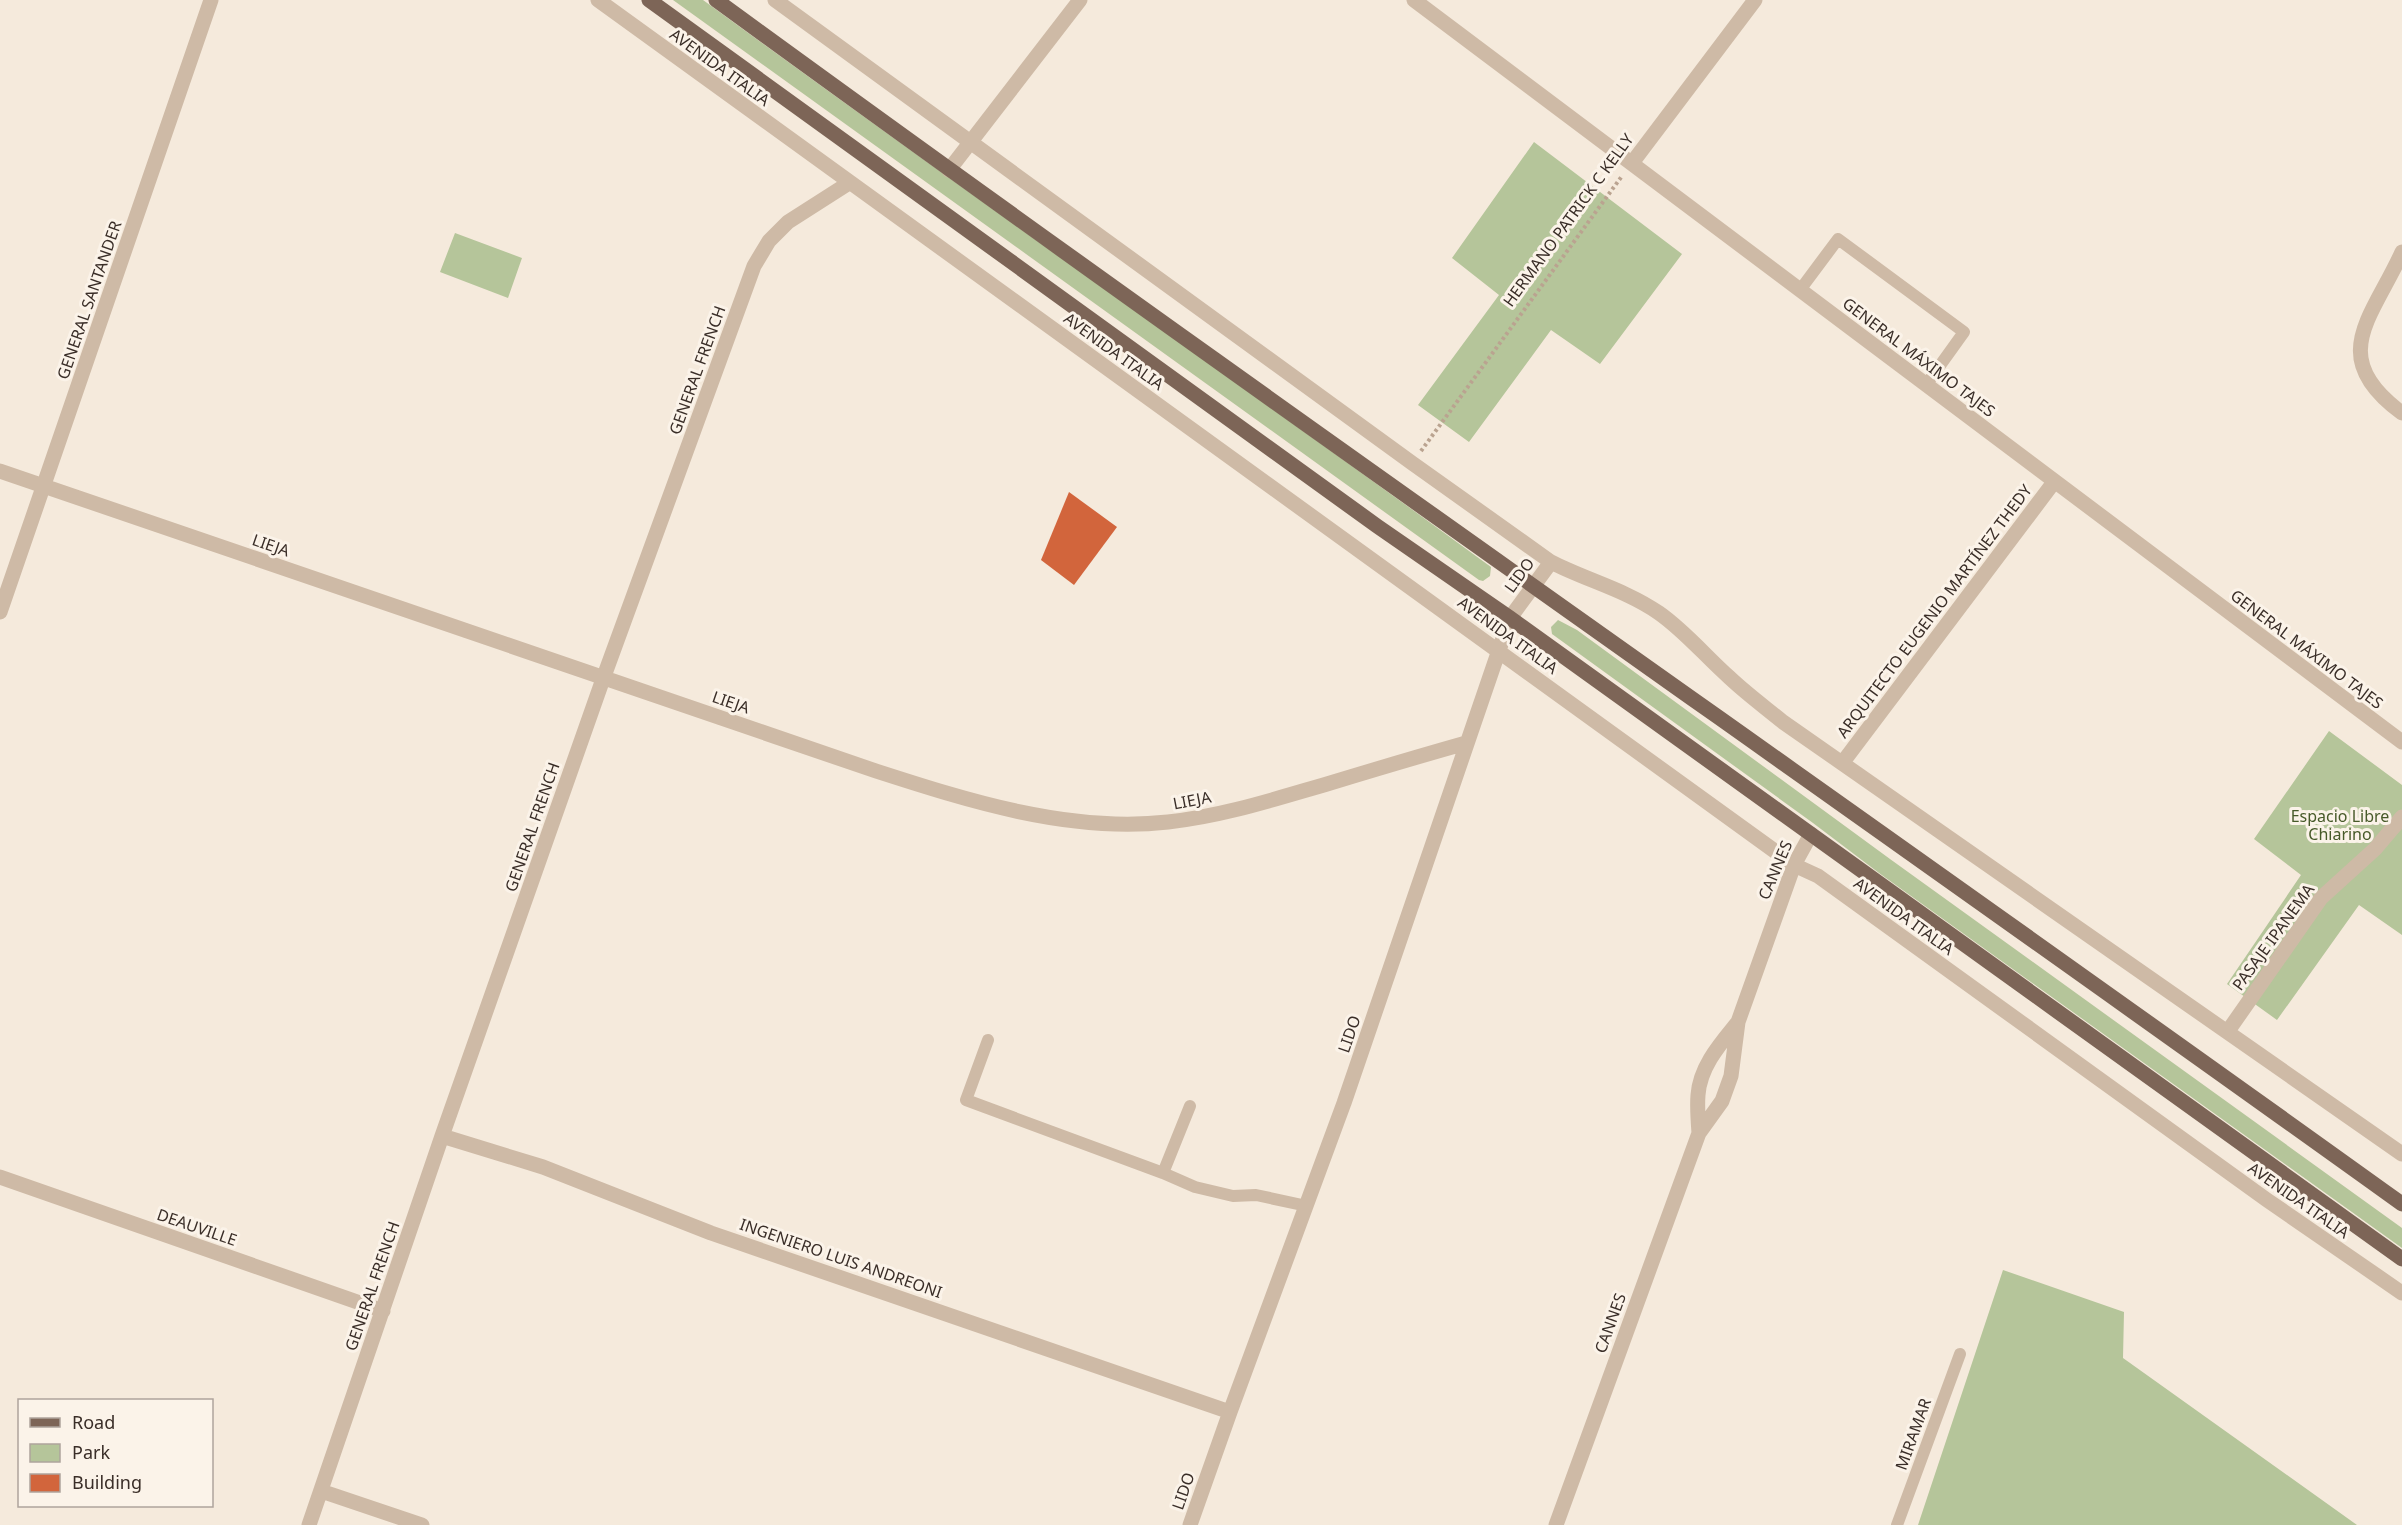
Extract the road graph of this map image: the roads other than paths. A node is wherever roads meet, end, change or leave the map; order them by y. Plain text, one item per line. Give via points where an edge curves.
1 (211, 0) edge
2 (598, 0) edge
3 (649, 0) edge
4 (716, 0) edge
5 (775, 0) edge
6 (1080, 0) edge
7 (1414, 0) edge
8 (1755, 0) edge
9 (968, 142) junction
10 (1632, 163) junction
11 (949, 170) junction
12 (849, 183) junction
13 (2402, 252) edge
14 (1800, 290) junction
15 (1926, 385) junction
16 (2402, 413) edge
17 (0, 471) edge
18 (2054, 482) junction
19 (44, 486) junction
20 (1551, 562) junction
21 (1533, 586) junction
22 (0, 612) edge
23 (1510, 618) junction
24 (1499, 650) junction
25 (603, 679) junction
26 (2402, 742) edge
27 (1466, 743) junction
28 (1843, 762) junction
29 (2402, 817) edge
30 (1811, 834) junction
31 (1794, 865) junction
32 (1738, 1022) junction
33 (2228, 1031) junction
34 (988, 1040) dead end
35 (1190, 1106) dead end
36 (1699, 1133) junction
37 (442, 1136) junction
38 (2402, 1154) edge
39 (1163, 1173) junction
40 (0, 1177) edge
41 (2402, 1204) edge
42 (1307, 1206) junction
43 (2402, 1259) edge
44 (2402, 1293) edge
45 (383, 1311) junction
46 (1960, 1354) dead end
47 (1230, 1412) junction
48 (321, 1491) junction
49 (309, 1525) edge
50 (422, 1525) edge
51 (1190, 1525) edge
52 (1558, 1525) edge
53 (1897, 1525) edge

1 - 19 street, GENERAL SANTANDER
2 - 12 street, AVENIDA ITALIA
3 - 23 main road, AVENIDA ITALIA
4 - 11 main road
5 - 9 street
6 - 9 street
7 - 10 street, GENERAL MÁXIMO TAJES
8 - 10 street, HERMANO PATRICK C KELLY
9 - 11 street
9 - 20 street
10 - 14 street, GENERAL MÁXIMO TAJES
11 - 21 main road
12 - 24 street, AVENIDA ITALIA
12 - 25 street, GENERAL FRENCH via 788,222 769,241 754,266
13 - 16 street via 2363,330 2360,350 2370,382 2380,396
14 - 15 street, GENERAL MÁXIMO TAJES
14 - 15 lane via 1838,238 1964,332
15 - 18 street, GENERAL MÁXIMO TAJES
17 - 19 street, LIEJA
18 - 26 street, GENERAL MÁXIMO TAJES
18 - 28 street, ARQUITECTO EUGENIO MARTÍNEZ THEDY
19 - 22 street, GENERAL SANTANDER
19 - 25 street, LIEJA
20 - 21 street, LIDO
20 - 28 street via 1658,612 1775,716
21 - 23 street, LIDO
21 - 41 main road
23 - 24 street, LIDO
23 - 30 main road, AVENIDA ITALIA
24 - 27 street, LIDO
24 - 31 street, AVENIDA ITALIA
25 - 27 street, LIEJA via 931,789 1007,809 1097,823 1168,822 1249,807
25 - 37 street, GENERAL FRENCH
27 - 42 street, LIDO
28 - 33 street
29 - 33 street, PASAJE IPANEMA via 2375,849 2321,898
30 - 31 street, CANNES
30 - 43 main road, AVENIDA ITALIA
31 - 32 street, CANNES
31 - 44 street, AVENIDA ITALIA via 1818,876
32 - 36 street, CANNES via 1735,1056 1725,1093
32 - 36 street, CANNES via 1703,1073 1698,1094
33 - 38 street
34 - 39 lane via 966,1100
35 - 39 lane
36 - 52 street, CANNES
37 - 45 street, GENERAL FRENCH
37 - 47 street, INGENIERO LUIS ANDREONI via 543,1167 711,1233
39 - 42 lane via 1195,1187 1233,1196 1256,1195
40 - 45 street, DEAUVILLE
42 - 47 street, LIDO
45 - 48 street, GENERAL FRENCH
46 - 53 lane, MIRAMAR
47 - 51 street, LIDO
48 - 49 street, GENERAL FRENCH
48 - 50 street

